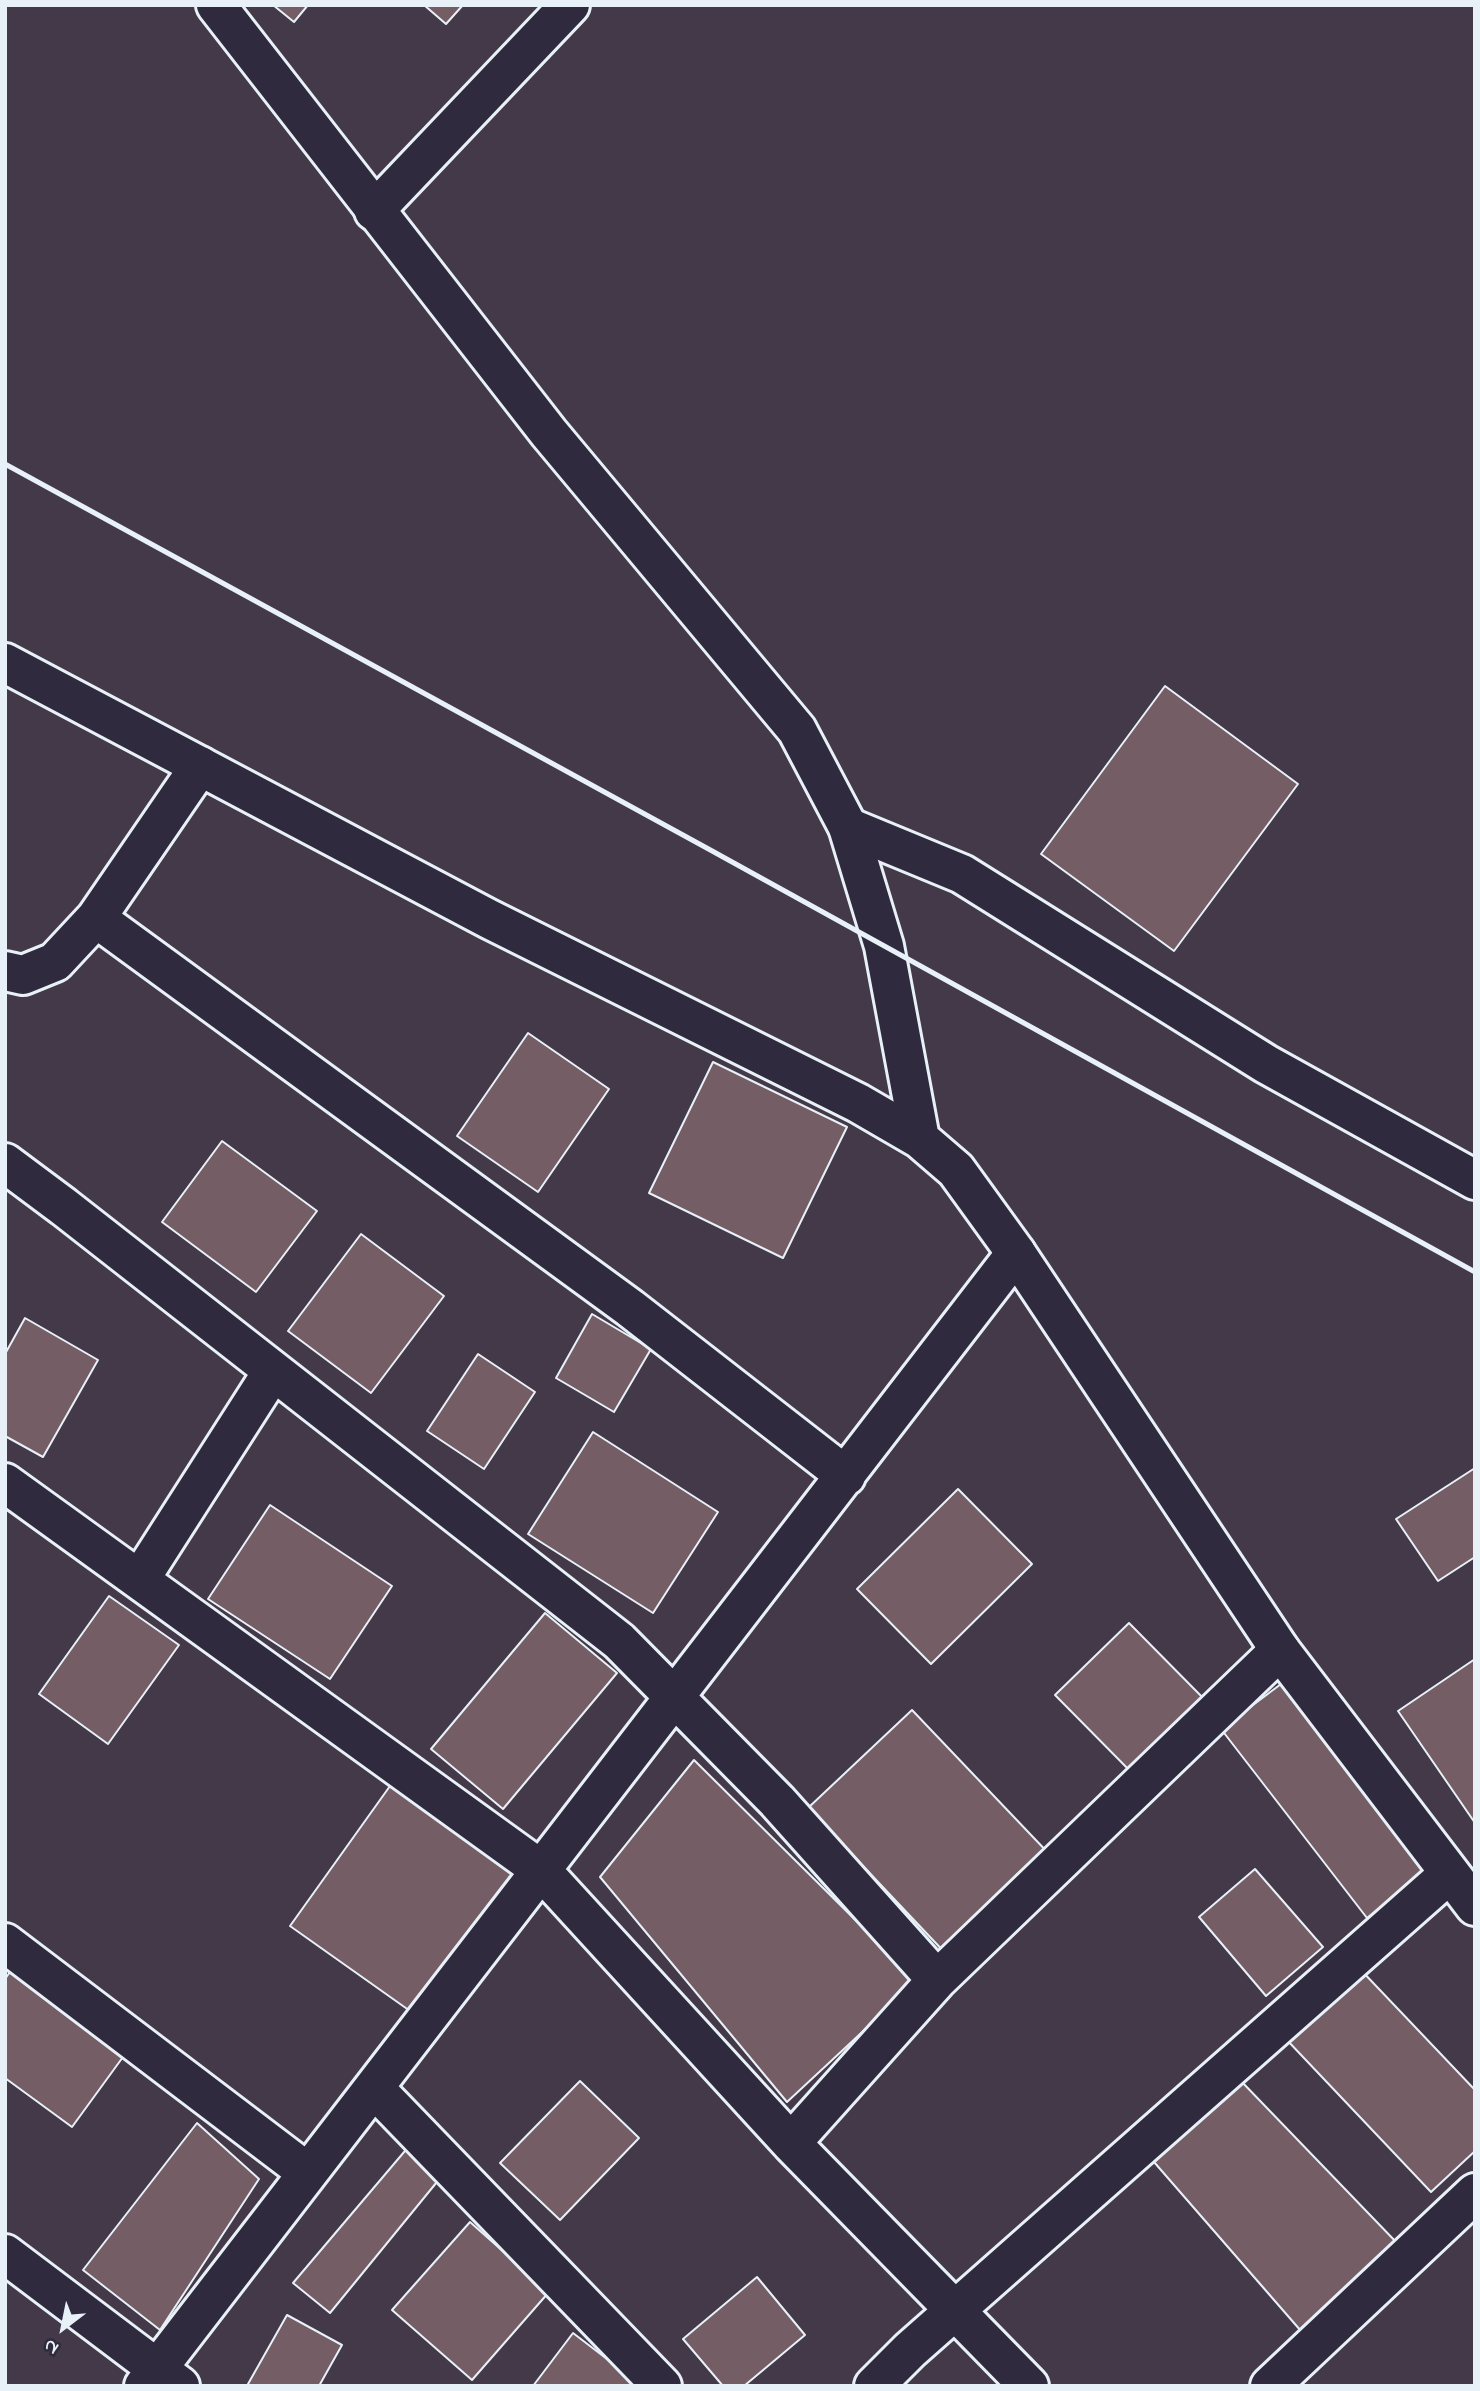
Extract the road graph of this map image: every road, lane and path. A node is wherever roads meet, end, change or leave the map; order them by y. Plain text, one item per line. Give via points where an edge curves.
1 (216, 5) edge
2 (570, 5) edge
3 (374, 211) junction
4 (5, 663) edge
5 (200, 766) junction
6 (848, 827) junction
7 (96, 918) junction
8 (5, 971) edge
9 (920, 1139) junction
10 (5, 1163) edge
11 (1475, 1180) edge
12 (1016, 1253) junction
13 (274, 1371) junction
14 (846, 1476) junction
15 (5, 1483) edge
16 (140, 1579) junction
17 (1280, 1650) junction
18 (675, 1697) junction
19 (541, 1870) junction
20 (1449, 1874) junction
21 (1475, 1906) edge
22 (5, 1943) edge
23 (937, 1980) junction
24 (374, 2088) junction
25 (791, 2143) junction
26 (308, 2173) junction
27 (1475, 2193) edge
28 (5, 2254) edge
29 (955, 2311) junction
30 (161, 2380) edge
31 (662, 2386) edge
32 (874, 2386) edge
33 (1029, 2386) edge
34 (1270, 2386) edge

1 - 3 street
2 - 3 street
3 - 6 street via 549,433 797,730
4 - 5 street
5 - 7 street
5 - 9 street
6 - 9 street via 884,946
6 - 11 street via 962,874 1266,1064
7 - 8 street via 55,962 23,975
7 - 14 street via 630,1308
9 - 12 street via 956,1170
10 - 13 street
12 - 14 street
12 - 17 street
13 - 16 street
13 - 18 street via 619,1641
14 - 18 street
15 - 16 street
16 - 19 street
17 - 20 street
17 - 23 street
18 - 19 street
18 - 23 street via 777,1801
19 - 24 street
19 - 25 street
20 - 21 street
20 - 29 street
22 - 26 street
23 - 25 street
24 - 26 street
24 - 31 street
25 - 29 street
26 - 30 street
27 - 34 street
28 - 30 street
29 - 32 street
29 - 33 street

